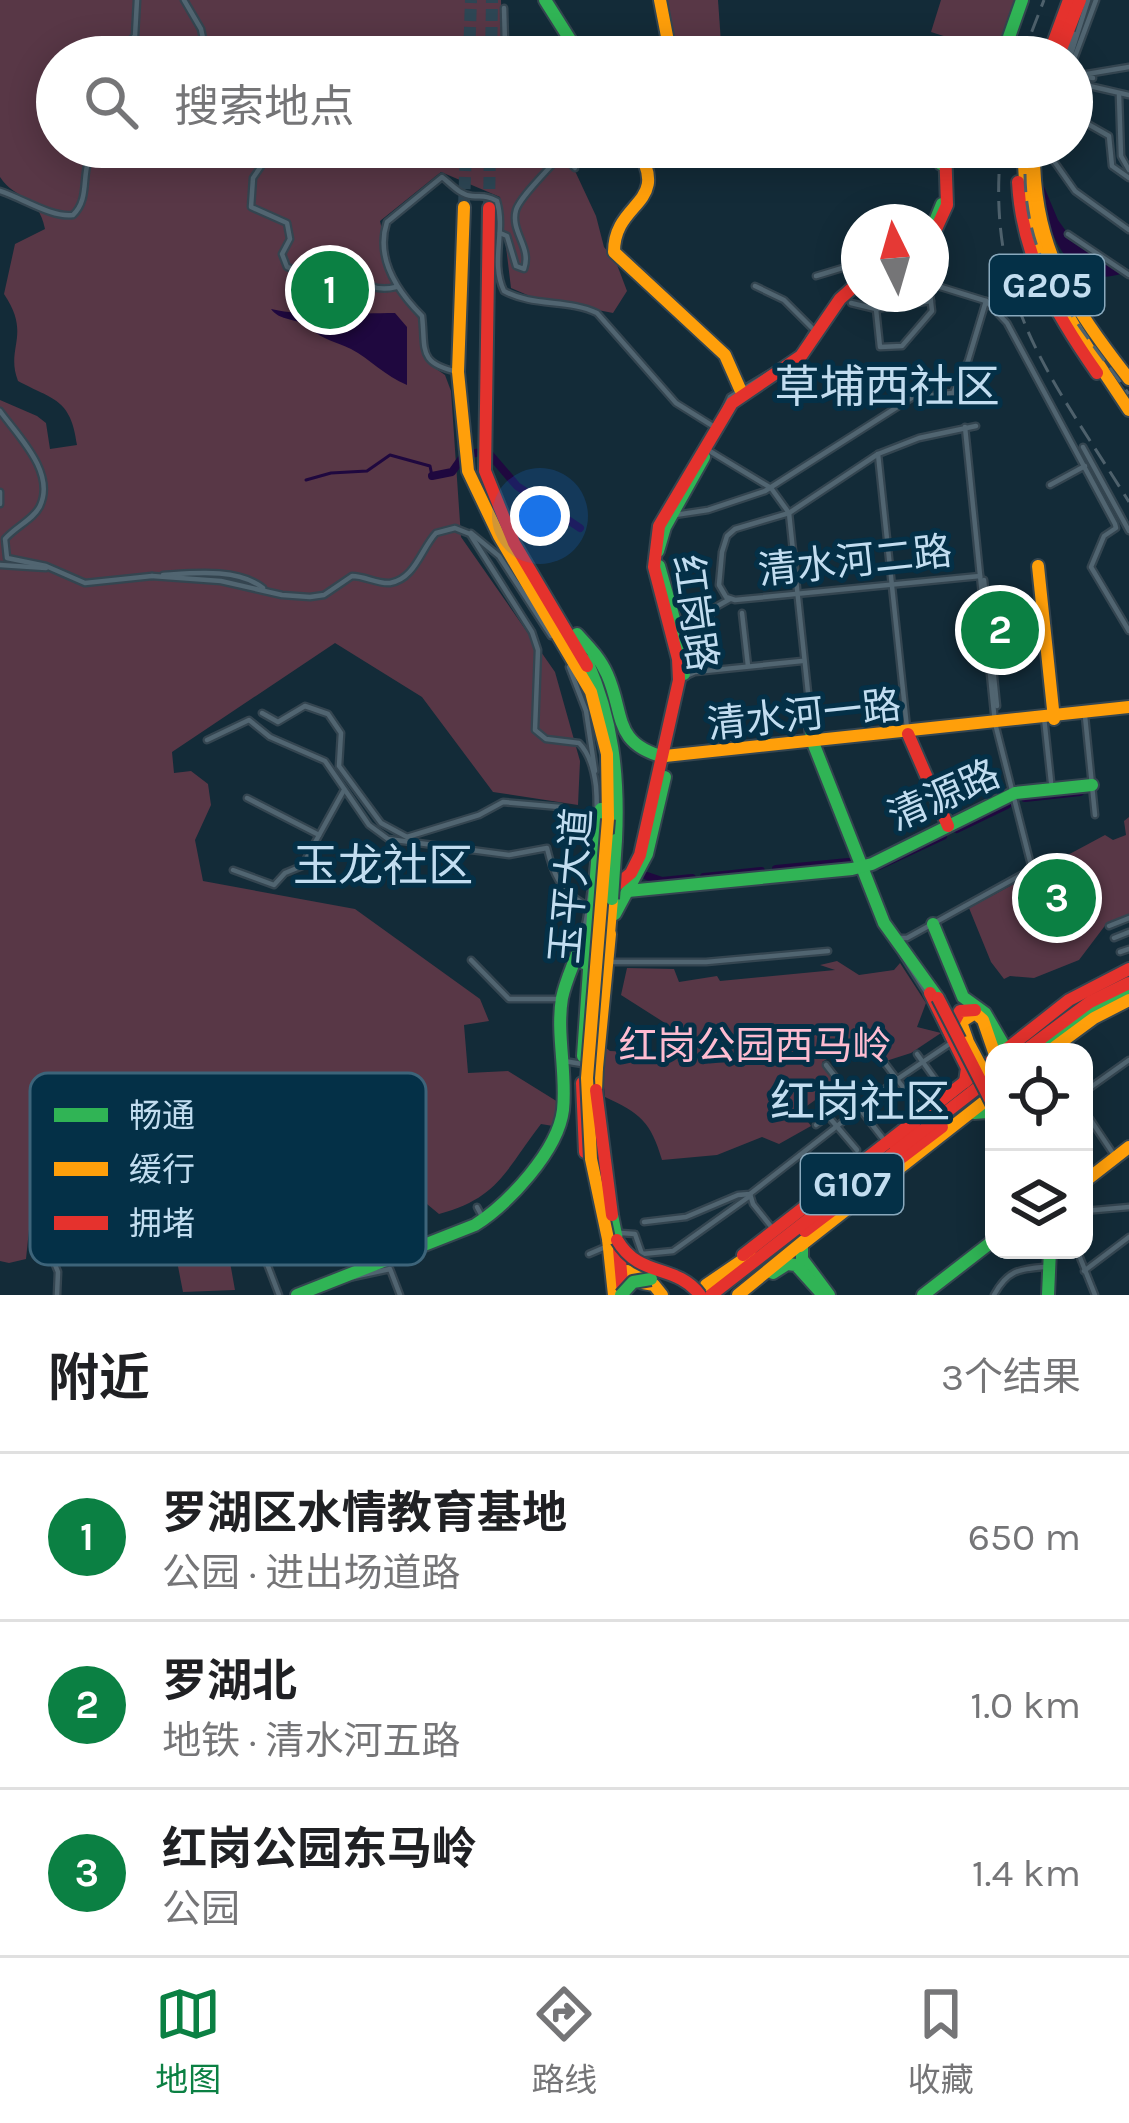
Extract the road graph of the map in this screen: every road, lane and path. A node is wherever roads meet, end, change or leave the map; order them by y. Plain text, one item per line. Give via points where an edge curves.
1 (137, 0) edge
2 (184, 0) edge
3 (545, 0) edge
4 (662, 0) edge
5 (1024, 0) edge
6 (1069, 0) edge
7 (1088, 0) edge
8 (504, 8) dead end
9 (135, 36) edge
10 (203, 36) edge
11 (505, 36) edge
12 (568, 36) edge
13 (669, 36) edge
14 (1012, 36) edge
15 (1056, 36) edge
16 (1075, 36) edge
17 (1075, 36) edge
18 (1129, 68) edge
19 (1093, 74) edge
20 (1093, 85) edge
21 (1119, 95) junction
22 (1129, 95) edge
23 (1093, 127) edge
24 (86, 168) edge
25 (260, 168) edge
26 (547, 168) edge
27 (650, 168) edge
28 (941, 168) edge
29 (941, 168) edge
30 (1026, 168) edge
31 (1026, 168) edge
32 (1059, 168) edge
33 (1129, 174) edge
34 (0, 191) edge
35 (1024, 195) junction
36 (941, 204) edge
37 (946, 204) edge
38 (464, 207) tunnel mouth
39 (489, 208) tunnel mouth
40 (1129, 230) edge
41 (500, 233) junction
42 (1068, 234) dead end
43 (841, 268) edge
44 (491, 274) junction
45 (816, 276) dead end
46 (1128, 276) edge
47 (755, 286) dead end
48 (396, 287) junction
49 (949, 290) edge
50 (841, 297) edge
51 (986, 302) junction
52 (841, 304) edge
53 (877, 312) edge
54 (931, 312) edge
55 (1095, 347) junction
56 (458, 372) junction
57 (1129, 379) edge
58 (1108, 382) junction
59 (740, 389) junction
60 (1129, 407) edge
61 (0, 411) edge
62 (976, 426) dead end
63 (965, 427) junction
64 (716, 428) junction
65 (1084, 447) dead end
66 (708, 450) junction
67 (878, 454) junction
68 (1085, 466) junction
69 (1050, 484) dead end
70 (771, 488) junction
71 (0, 492) edge
72 (0, 504) edge
73 (673, 509) junction
74 (789, 513) junction
75 (461, 529) junction
76 (1129, 531) edge
77 (0, 565) edge
78 (1038, 566) dead end
79 (52, 568) junction
80 (719, 576) junction
81 (982, 576) junction
82 (892, 584) junction
83 (545, 592) junction
84 (797, 594) junction
85 (733, 600) junction
86 (714, 608) junction
87 (742, 613) dead end
88 (563, 618) junction
89 (1129, 632) edge
90 (561, 641) junction
91 (805, 660) junction
92 (748, 666) junction
93 (688, 672) junction
94 (809, 702) joint
95 (997, 706) dead end
96 (1128, 709) edge
97 (262, 713) dead end
98 (1084, 716) junction
99 (1049, 718) junction
100 (996, 724) junction
101 (908, 732) junction
102 (927, 732) junction
103 (207, 740) dead end
104 (816, 742) junction
105 (915, 750) junction
106 (667, 756) junction
107 (1051, 782) dead end
108 (596, 783) junction
109 (1092, 785) junction
110 (344, 790) junction
111 (1015, 795) junction
112 (247, 798) dead end
113 (1095, 815) dead end
114 (610, 819) junction
115 (947, 825) junction
116 (593, 828) junction
117 (319, 835) junction
118 (863, 865) junction
119 (233, 870) dead end
120 (632, 885) junction
121 (586, 905) junction
122 (1129, 918) edge
123 (933, 924) junction
124 (1109, 926) dead end
125 (1129, 932) edge
126 (610, 934) junction
127 (1114, 938) dead end
128 (895, 940) junction
129 (1129, 949) edge
130 (828, 951) dead end
131 (1120, 952) dead end
132 (906, 956) junction
133 (471, 960) dead end
134 (607, 962) junction
135 (583, 963) junction
136 (1129, 969) edge
137 (1129, 982) edge
138 (1129, 996) edge
139 (940, 997) junction
140 (562, 998) junction
141 (1092, 1010) junction
142 (1070, 1035) junction
143 (865, 1037) dead end
144 (994, 1043) edge
145 (997, 1043) edge
146 (1016, 1043) edge
147 (1021, 1043) edge
148 (1048, 1043) edge
149 (1060, 1043) edge
150 (960, 1045) junction
151 (917, 1054) dead end
152 (1129, 1060) edge
153 (564, 1061) junction
154 (985, 1063) edge
155 (924, 1064) junction
156 (590, 1065) junction
157 (826, 1065) dead end
158 (985, 1069) edge
159 (963, 1075) junction
160 (896, 1080) junction
161 (985, 1084) edge
162 (985, 1086) edge
163 (1093, 1086) edge
164 (943, 1090) dead end
165 (918, 1106) dead end
166 (985, 1106) edge
167 (985, 1107) edge
168 (860, 1108) junction
169 (914, 1124) junction
170 (1093, 1124) edge
171 (816, 1125) dead end
172 (836, 1126) junction
173 (884, 1140) dead end
174 (1129, 1145) edge
175 (856, 1150) dead end
176 (909, 1153) junction
177 (1114, 1155) junction
178 (875, 1167) junction
179 (598, 1171) junction
180 (1093, 1172) edge
181 (1093, 1173) edge
182 (839, 1194) junction
183 (750, 1195) junction
184 (866, 1196) junction
185 (1129, 1207) edge
186 (1093, 1210) edge
187 (788, 1220) junction
188 (644, 1222) dead end
189 (774, 1230) junction
190 (614, 1233) junction
191 (1129, 1237) edge
192 (802, 1239) junction
193 (426, 1240) edge
194 (985, 1250) edge
195 (589, 1255) dead end
196 (744, 1259) junction
197 (1046, 1259) edge
198 (1048, 1259) edge
199 (1080, 1259) edge
200 (56, 1265) edge
201 (267, 1265) edge
202 (373, 1265) edge
203 (369, 1267) joint
204 (1044, 1267) junction
205 (1084, 1271) junction
206 (769, 1273) junction
207 (349, 1274) junction
208 (652, 1284) edge
209 (690, 1289) edge
210 (707, 1289) edge
211 (618, 1294) edge
212 (57, 1295) edge
213 (278, 1295) edge
214 (297, 1295) edge
215 (400, 1295) edge
216 (724, 1295) edge
217 (742, 1295) edge
218 (826, 1295) edge
219 (926, 1295) edge
220 (994, 1295) edge
221 (1046, 1295) edge
222 (1095, 1295) edge

1 - 9 street
2 - 10 street
3 - 12 main road
4 - 13 main road
5 - 14 main road
6 - 15 main road
7 - 16 street
7 - 17 main road
8 - 11 street
18 - 19 street
20 - 21 street
21 - 22 street
21 - 33 street
23 - 33 street via 1109,136 1112,166
24 - 34 street via 73,215
25 - 48 street via 251,207 287,223 287,267 332,258 364,285
26 - 41 street via 518,206 524,269
27 - 59 main road via 652,185 611,244 725,355
28 - 37 main road
29 - 36 main road
30 - 35 main road, G205
31 - 35 main road, G205
32 - 40 street via 1075,191
35 - 55 main road, G205
35 - 58 main road via 1021,232 1040,286
38 - 56 main road
39 - 44 main road
41 - 44 street
41 - 48 street via 496,201 435,180 387,222 384,246
42 - 46 street
43 - 45 street
44 - 64 street via 514,296 597,314 676,403
44 - 83 main road, 玉平大道 via 485,471 504,523
47 - 59 street via 784,300 814,331 790,361
48 - 56 street via 422,316 424,353
49 - 51 street
50 - 64 main road, 红岗路 via 801,356 740,394
51 - 68 street via 1004,317
51 - 70 street via 953,393 913,397
52 - 66 main road, 红岗路 via 800,362 739,401
53 - 54 street via 883,350 902,346
55 - 57 main road, G205
55 - 58 main road, G205
56 - 90 main road, 玉平大道 via 468,471
57 - 60 main road via 1111,367
58 - 60 main road, G205
59 - 64 street
61 - 79 street via 33,454 42,495 6,538 4,554
62 - 63 street
63 - 67 street
63 - 81 street
64 - 73 main road, 红岗路
65 - 76 street
66 - 70 street
66 - 73 main road, 红岗路
67 - 74 street
67 - 82 street
68 - 69 street
68 - 89 street via 1116,528 1091,562
70 - 73 street via 708,510
70 - 74 street
71 - 72 street
73 - 93 main road, 红岗路 via 658,561
73 - 106 main road, 红岗路 via 658,526 653,554 679,669
74 - 80 street via 727,536
74 - 84 street
75 - 79 street via 433,536 411,571 393,582 354,576 316,597 221,575 85,583
75 - 108 street via 499,556 564,657 586,711
75 - 108 street via 532,632 536,731 581,744
77 - 79 street
78 - 99 main road
80 - 85 street
80 - 86 street
81 - 82 street, 清水河二路
81 - 95 street
81 - 100 street
82 - 84 street, 清水河二路
82 - 101 street
83 - 88 main road
83 - 114 main road, 玉平大道 via 600,699 612,759
84 - 85 street, 清水河二路
84 - 91 street
85 - 86 street
86 - 93 street
87 - 92 street
88 - 106 main road via 605,670 629,741
88 - 126 main road, bridge via 610,715 618,768
90 - 114 main road, 玉平大道 via 602,727
90 - 135 main road via 587,698 601,761
91 - 92 street
91 - 94 street
92 - 93 street
93 - 106 main road, 红岗路
94 - 104 main road
96 - 98 main road, 清水河一路
96 - 99 main road, 清水河一路
97 - 116 street via 278,722 305,706 328,713 340,733 339,766 381,823 406,837 503,802 560,807
98 - 99 main road, 清水河一路
98 - 109 street
99 - 100 main road, 清水河一路
99 - 107 street
100 - 101 main road, 清水河一路
100 - 102 main road, 清水河一路
100 - 111 street
101 - 102 main road, 清水河一路
101 - 104 main road, 清水河一路
101 - 105 main road
102 - 105 main road
103 - 110 street via 249,720 321,758
104 - 106 main road, 清水河一路
104 - 118 main road
105 - 115 main road
106 - 120 main road, 红岗路 via 649,848
106 - 135 main road, 红岗路 via 638,861 596,910
108 - 116 street
109 - 111 main road, 清源路
109 - 113 street
110 - 117 street
110 - 121 street via 388,839 509,855 547,848 564,891
111 - 115 main road, 清源路
111 - 123 street via 1030,871
112 - 117 street
114 - 190 main road, 玉平大道, bridge via 592,1080
114 - 211 main road, 玉平大道, bridge via 587,1102
115 - 118 main road, 清源路
116 - 121 street
117 - 119 street via 302,866 274,885
118 - 120 main road, 清源路
118 - 128 main road
120 - 126 main road, 红岗路
121 - 135 street
122 - 124 street
123 - 128 street
123 - 145 main road via 963,997 985,1012
125 - 127 street
126 - 134 main road, 红岗路
128 - 132 main road
128 - 139 main road
128 - 150 street
129 - 131 street
130 - 134 street
132 - 139 main road
132 - 159 main road via 967,1068
133 - 140 street via 509,999
134 - 135 street
134 - 156 main road, 红岗路
135 - 140 main road
135 - 156 main road, 红岗路
136 - 146 main road via 1069,1000
137 - 147 main road, G107
138 - 141 main road
138 - 142 main road
139 - 161 main road, bridge
140 - 153 main road
141 - 142 main road
141 - 148 main road
142 - 149 main road
143 - 160 street
144 - 150 main road via 978,1014 968,1014
150 - 155 street
150 - 159 street
150 - 162 main road, bridge
151 - 155 street
152 - 163 street
153 - 156 street
153 - 193 main road via 565,1104 554,1138 518,1190
154 - 159 main road
155 - 160 street
155 - 164 street
156 - 179 main road, 红岗路
156 - 179 main road, 红岗路
156 - 190 main road, bridge
157 - 168 street
158 - 178 main road, G107
159 - 169 main road
160 - 165 street
160 - 168 street
166 - 184 main road
167 - 176 main road, G107
168 - 172 street
168 - 173 street
169 - 178 main road
169 - 187 main road
170 - 177 street
171 - 172 street via 828,1116
172 - 175 street
172 - 183 street
174 - 177 main road
174 - 181 main road
176 - 184 main road
176 - 192 main road, G107
177 - 180 main road
178 - 182 main road, G107
179 - 190 main road, 红岗路
179 - 211 main road, 红岗路
182 - 196 main road
182 - 210 main road, G107
183 - 188 street
183 - 189 street
183 - 190 street via 670,1252 641,1253 637,1235
184 - 192 main road
185 - 186 street
187 - 189 main road
187 - 196 main road
189 - 210 main road
190 - 195 street
190 - 208 main road, bridge via 624,1268
190 - 210 main road, bridge via 632,1263
190 - 211 main road, 红岗路
191 - 205 street
192 - 206 main road
192 - 216 main road, G107
192 - 218 main road via 800,1256
194 - 219 main road
196 - 210 main road
197 - 204 main road
198 - 221 main road
199 - 205 street
200 - 212 street
201 - 213 street
202 - 203 main road
203 - 207 main road
204 - 220 street via 1015,1269
204 - 221 main road
205 - 222 street
206 - 217 main road
206 - 218 main road via 796,1264
207 - 214 main road
207 - 215 street via 390,1269
208 - 209 main road, bridge
208 - 210 main road, bridge
208 - 211 main road, bridge via 632,1282
209 - 210 main road

